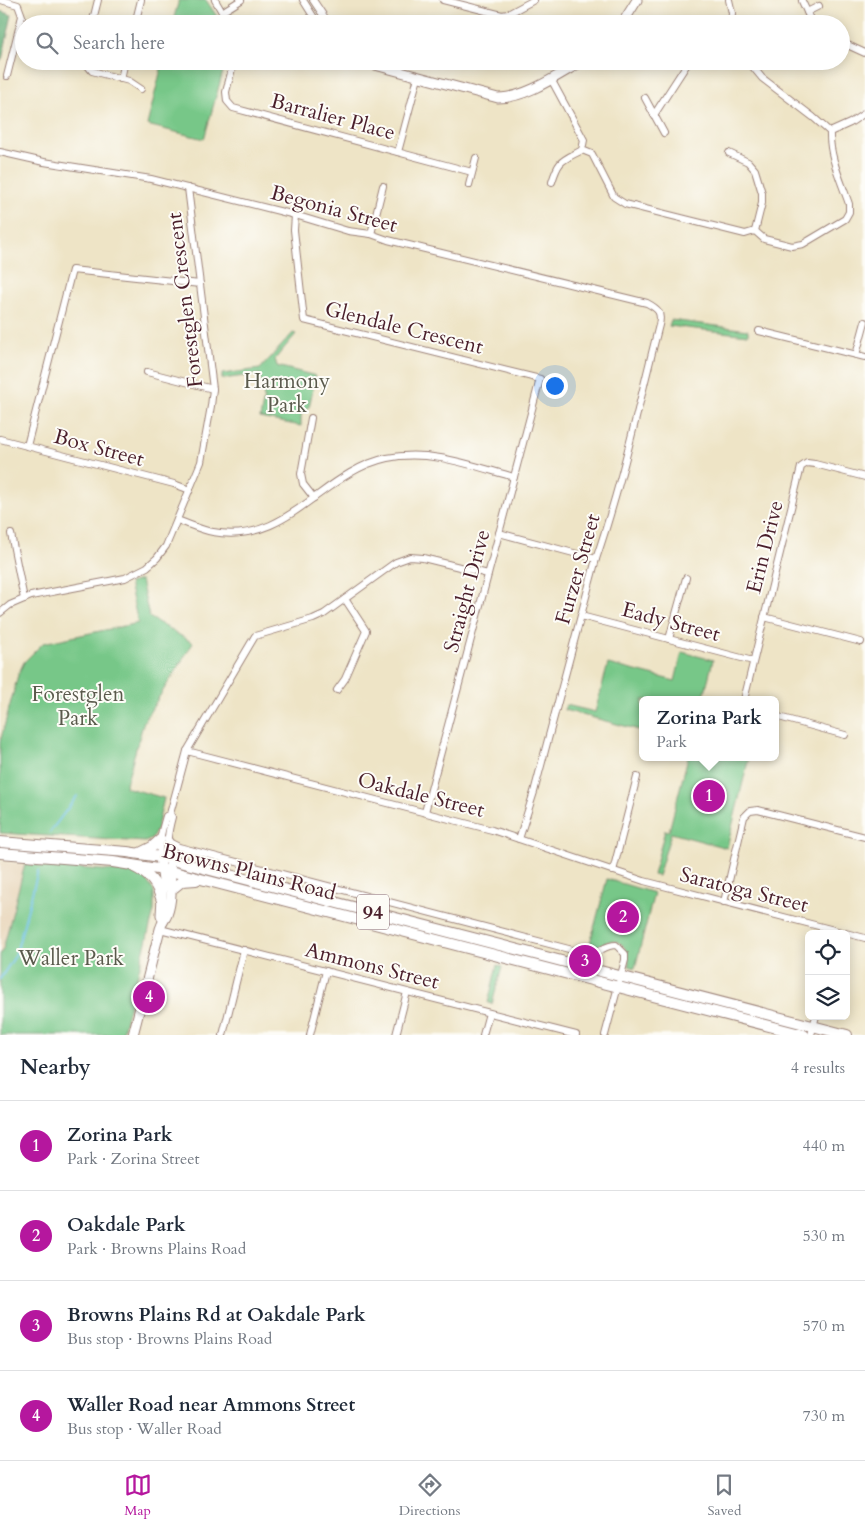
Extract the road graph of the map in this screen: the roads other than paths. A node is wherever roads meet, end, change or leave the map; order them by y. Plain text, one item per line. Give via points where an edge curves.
1 (1, 0) edge
2 (98, 0) edge
3 (141, 0) edge
4 (215, 0) edge
5 (241, 0) edge
6 (303, 0) edge
7 (313, 0) edge
8 (443, 0) edge
9 (534, 0) edge
10 (637, 0) edge
11 (729, 0) edge
12 (802, 1) edge
13 (21, 3) edge
14 (819, 6) dead end
15 (222, 12) junction
16 (807, 12) junction
17 (94, 15) edge
18 (137, 15) edge
19 (224, 15) edge
20 (312, 15) edge
21 (323, 15) edge
22 (628, 15) edge
23 (732, 15) edge
24 (808, 15) edge
25 (15, 44) edge
26 (850, 46) edge
27 (865, 52) edge
28 (91, 70) edge
29 (123, 70) edge
30 (232, 70) edge
31 (393, 70) edge
32 (567, 70) edge
33 (683, 70) edge
34 (755, 70) edge
35 (7, 76) dead end
36 (418, 77) junction
37 (121, 79) junction
38 (551, 79) junction
39 (141, 89) dead end
40 (645, 98) dead end
41 (865, 113) edge
42 (654, 115) junction
43 (830, 132) junction
44 (664, 133) dead end
45 (582, 150) junction
46 (0, 152) edge
47 (398, 152) junction
48 (729, 153) dead end
49 (476, 158) dead end
50 (472, 172) junction
51 (552, 182) dead end
52 (468, 185) dead end
53 (383, 186) dead end
54 (188, 188) junction
55 (295, 215) junction
56 (755, 231) junction
57 (371, 234) junction
58 (200, 284) junction
59 (657, 308) joint
60 (865, 322) edge
61 (759, 331) dead end
62 (856, 355) junction
63 (865, 357) edge
64 (148, 372) dead end
65 (540, 379) joint
66 (213, 389) junction
67 (311, 418) dead end
68 (0, 439) edge
69 (27, 446) junction
70 (514, 477) junction
71 (865, 477) edge
72 (190, 490) junction
73 (314, 498) junction
74 (177, 520) junction
75 (499, 533) junction
76 (11, 534) dead end
77 (596, 559) junction
78 (488, 574) junction
79 (686, 578) dead end
80 (24, 599) junction
81 (345, 599) junction
82 (0, 613) edge
83 (581, 616) junction
84 (764, 617) junction
85 (669, 639) junction
86 (862, 642) dead end
87 (753, 661) junction
88 (337, 690) dead end
89 (745, 696) edge
90 (779, 717) edge
91 (845, 735) dead end
92 (187, 751) junction
93 (637, 777) dead end
94 (425, 812) junction
95 (865, 837) edge
96 (163, 839) junction
97 (519, 839) junction
98 (0, 842) edge
99 (0, 853) edge
100 (140, 853) junction
101 (165, 858) junction
102 (128, 863) junction
103 (166, 870) junction
104 (613, 871) junction
105 (207, 880) junction
106 (644, 881) joint
107 (172, 889) junction
108 (162, 901) junction
109 (724, 902) junction
110 (161, 925) junction
111 (830, 930) edge
112 (850, 935) edge
113 (865, 938) edge
114 (244, 950) junction
115 (326, 971) junction
116 (619, 981) junction
117 (406, 992) junction
118 (488, 1013) junction
119 (814, 1026) edge
120 (133, 1035) edge
121 (223, 1035) edge
122 (310, 1035) edge
123 (396, 1035) edge
124 (483, 1035) edge
125 (576, 1035) edge
126 (605, 1035) edge
127 (804, 1035) edge
128 (847, 1035) edge

1 - 13 street
2 - 17 street
3 - 18 street
4 - 15 street
5 - 15 street
6 - 20 street
7 - 21 street
8 - 9 street via 502,15
10 - 22 street
11 - 23 street
12 - 16 street
14 - 16 street
15 - 19 street
16 - 24 street
25 - 35 street
26 - 27 street
28 - 37 street
29 - 37 street
30 - 47 street, Barralier Place via 226,92 227,101 233,108
31 - 36 street
32 - 38 street
33 - 42 street
34 - 43 street
36 - 38 street via 498,98 522,94
36 - 47 street
37 - 39 street
38 - 45 street via 584,140
40 - 42 street
41 - 43 street
42 - 44 street
43 - 56 street via 832,152 849,204 849,212 844,219 797,246 764,239
45 - 51 street via 556,167
45 - 56 street via 592,154 614,197 625,204 745,234
46 - 54 street, Begonia Street
47 - 50 street, Barralier Place
48 - 56 street via 748,162 755,170 762,193
49 - 50 street
50 - 52 street
53 - 57 street
54 - 55 street, Begonia Street
54 - 58 street, Forestglen Crescent
55 - 57 street, Begonia Street via 348,231
55 - 65 street, Glendale Crescent via 304,320
57 - 59 street, Begonia Street
58 - 66 street, Forestglen Crescent
58 - 69 street via 72,270
59 - 77 street, Furzer Street via 661,316 659,325 609,522
60 - 62 street
61 - 62 street
62 - 63 street
64 - 66 street
65 - 70 street, Straight Drive
66 - 72 street, Forestglen Crescent via 201,462
67 - 73 street via 301,474 303,484
68 - 69 street, Box Street
69 - 72 street, Box Street
70 - 73 street via 446,459 424,456 387,458 346,474
70 - 75 street, Straight Drive
71 - 84 street, Erin Drive via 815,464 807,463 801,467
72 - 74 street, Forestglen Crescent
73 - 74 street via 285,518 253,532 213,532
74 - 80 street, Forestglen Crescent via 157,558 137,573
75 - 77 street
75 - 78 street, Straight Drive
76 - 80 street
77 - 83 street, Furzer Street
78 - 81 street via 410,557 396,562
78 - 94 street, Straight Drive
79 - 85 street
80 - 82 street, Forestglen Crescent
81 - 88 street via 366,631
81 - 92 street via 313,620 255,636
83 - 85 street, Eady Street
83 - 97 street, Furzer Street
84 - 86 street
84 - 87 street, Erin Drive
85 - 87 street, Eady Street
87 - 89 street, Erin Drive
90 - 91 street
92 - 94 street, Oakdale Street
92 - 96 street via 170,814 166,816
93 - 104 street
94 - 97 street, Oakdale Street
95 - 109 street via 758,810 750,811 744,817
96 - 100 main road
96 - 101 street
96 - 116 street, Browns Plains Road via 185,849 584,953 593,954 608,945 616,945 625,957
97 - 104 street, Oakdale Street
98 - 100 main road, Browns Plains Road / 94
99 - 102 main road, Browns Plains Road / 94
100 - 101 main road, Browns Plains Road / 94
101 - 103 street
101 - 116 main road, Browns Plains Road / 94
102 - 103 main road, Browns Plains Road / 94
102 - 108 main road via 153,881
103 - 105 main road, Browns Plains Road / 94
103 - 107 street
103 - 108 street
104 - 106 street, Oakdale Street
105 - 107 main road via 182,881
105 - 116 main road, Browns Plains Road / 94
106 - 109 street, Saratoga Street
107 - 110 street via 167,917
108 - 110 street
109 - 111 street, Saratoga Street
110 - 114 street, Ammons Street
110 - 120 street
112 - 113 street, Saratoga Street
114 - 115 street, Ammons Street
114 - 121 street
115 - 117 street, Ammons Street
115 - 122 street
116 - 119 main road, Browns Plains Road / 94
116 - 126 street
116 - 127 main road, Browns Plains Road / 94
117 - 118 street, Ammons Street
117 - 123 street
118 - 124 street
118 - 125 street, Ammons Street
119 - 128 main road, Browns Plains Road / 94

